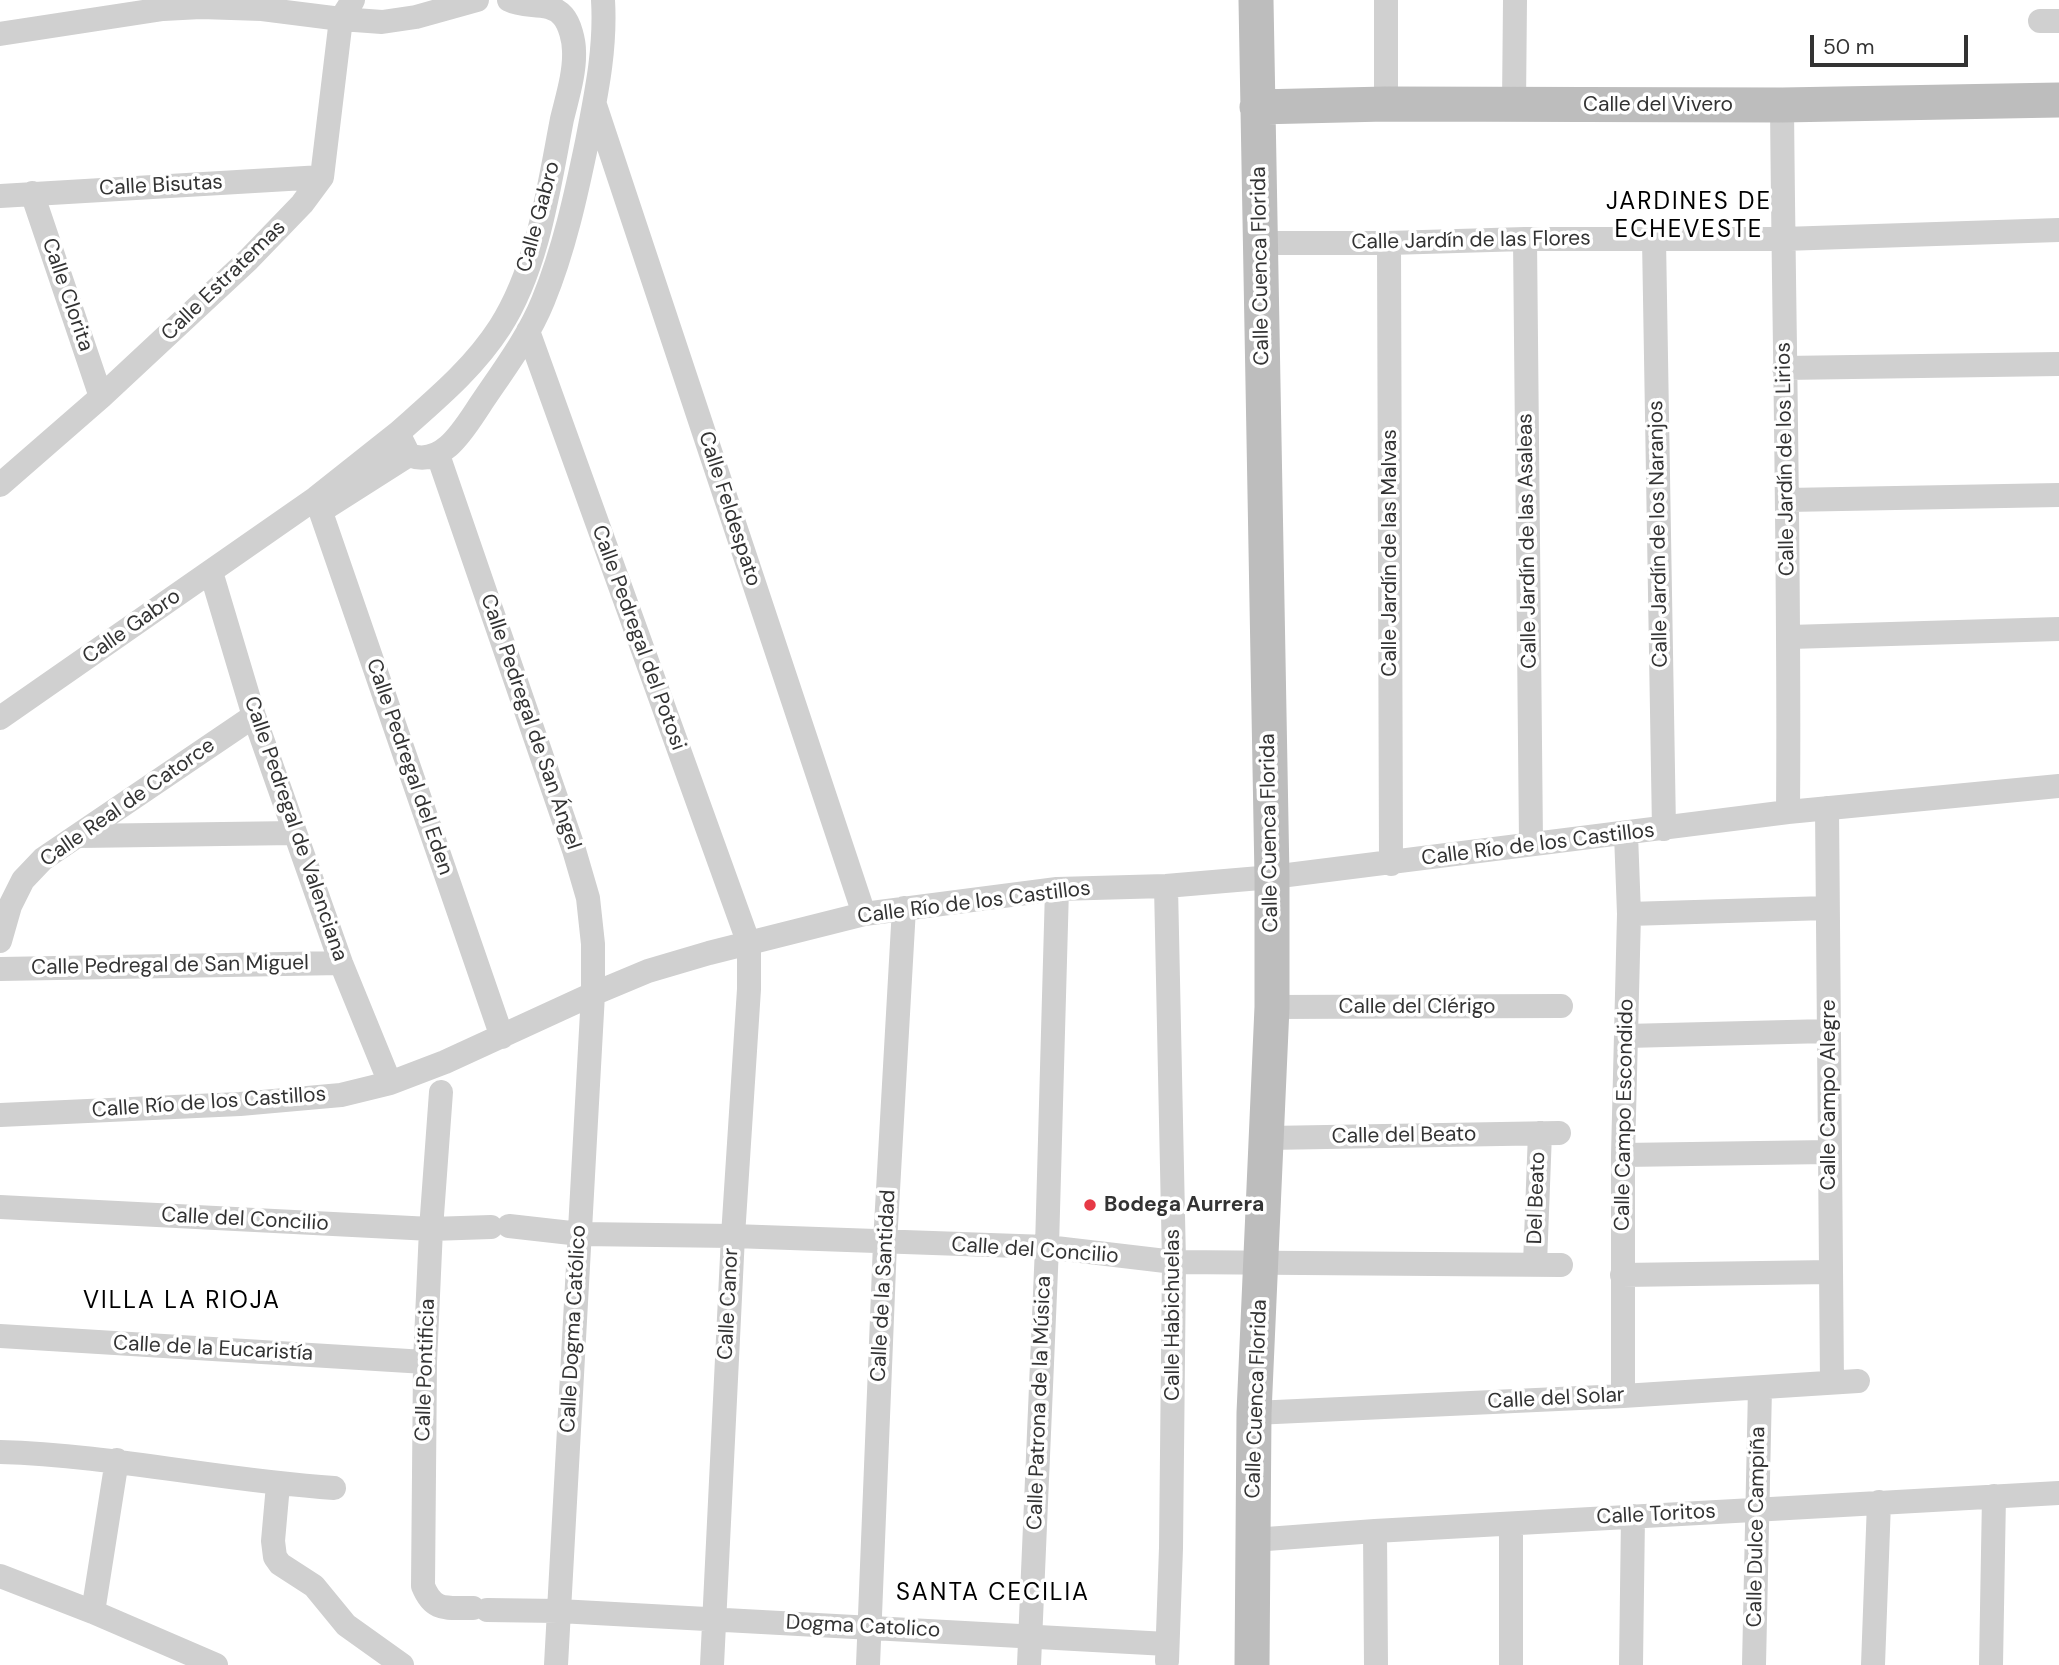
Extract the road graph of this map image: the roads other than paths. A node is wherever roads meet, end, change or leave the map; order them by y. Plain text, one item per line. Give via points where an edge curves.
1 (477, 0) edge
2 (509, 0) edge
3 (603, 0) edge
4 (1256, 0) edge
5 (1386, 0) edge
6 (1515, 0) edge
7 (347, 10) edge
8 (0, 34) edge
9 (2059, 100) edge
10 (594, 104) junction
11 (1387, 104) junction
12 (1514, 105) junction
13 (1782, 105) junction
14 (1257, 107) junction
15 (322, 177) junction
16 (33, 193) junction
17 (0, 195) edge
18 (2059, 230) edge
19 (1525, 239) junction
20 (1654, 239) junction
21 (1783, 239) junction
22 (1262, 243) junction
23 (1389, 243) junction
24 (528, 331) junction
25 (2059, 364) edge
26 (1784, 368) junction
27 (101, 397) junction
28 (403, 444) junction
29 (438, 455) junction
30 (0, 485) edge
31 (2059, 495) edge
32 (1787, 500) junction
33 (319, 504) junction
34 (211, 572) junction
35 (2059, 629) edge
36 (1790, 637) junction
37 (254, 716) junction
38 (0, 718) edge
39 (2059, 786) edge
40 (1827, 808) junction
41 (1788, 812) junction
42 (1664, 829) junction
43 (295, 833) junction
44 (1626, 834) junction
45 (79, 836) junction
46 (1531, 843) junction
47 (1391, 863) junction
48 (1272, 877) junction
49 (1166, 886) junction
50 (1057, 889) junction
51 (904, 908) junction
52 (1827, 908) junction
53 (1629, 914) junction
54 (864, 915) junction
55 (0, 941) edge
56 (749, 944) junction
57 (341, 963) junction
58 (0, 969) edge
59 (593, 994) junction
60 (1562, 1006) dead end
61 (1272, 1007) junction
62 (1828, 1031) junction
63 (1626, 1036) junction
64 (502, 1037) junction
65 (390, 1083) junction
66 (441, 1092) dead end
67 (0, 1115) edge
68 (1549, 1133) joint
69 (1268, 1138) junction
70 (1828, 1152) junction
71 (1623, 1155) junction
72 (0, 1207) edge
73 (431, 1229) junction
74 (580, 1234) junction
75 (733, 1236) junction
76 (885, 1243) junction
77 (1046, 1247) junction
78 (1174, 1262) junction
79 (1262, 1264) junction
80 (1535, 1264) junction
81 (1561, 1265) dead end
82 (1831, 1272) junction
83 (1622, 1275) junction
84 (0, 1336) edge
85 (425, 1362) junction
86 (1858, 1381) dead end
87 (1832, 1382) junction
88 (1759, 1388) junction
89 (1623, 1396) junction
90 (1254, 1413) junction
91 (0, 1452) edge
92 (117, 1460) junction
93 (278, 1485) junction
94 (334, 1488) dead end
95 (2059, 1493) edge
96 (1994, 1496) junction
97 (1879, 1502) junction
98 (1759, 1509) junction
99 (1633, 1516) junction
100 (1511, 1524) junction
101 (1375, 1531) junction
102 (1253, 1540) junction
103 (0, 1576) edge
104 (559, 1611) junction
105 (93, 1612) junction
106 (715, 1619) junction
107 (870, 1627) junction
108 (1031, 1636) junction
109 (1167, 1652) joint
110 (216, 1665) edge
111 (402, 1665) edge
112 (556, 1665) edge
113 (712, 1665) edge
114 (868, 1665) edge
115 (1029, 1665) edge
116 (1252, 1665) edge
117 (1376, 1665) edge
118 (1511, 1665) edge
119 (1630, 1665) edge
120 (1754, 1665) edge
121 (1873, 1665) edge
122 (1991, 1665) edge

1 - 7 street via 382,22
2 - 28 street, Calle Gabro via 543,5 563,16 570,30 574,52 546,201 521,283 502,325
3 - 10 street, Calle Gabro via 603,59
4 - 14 street, Calle Cuenca Florida
5 - 11 street
6 - 12 street
7 - 8 street via 163,9
7 - 15 street, Calle Estratemas
9 - 13 street, Calle del Vivero
10 - 24 street, Calle Gabro via 557,260
10 - 54 street, Calle Feldespato
11 - 12 street, Calle del Vivero
11 - 14 street, Calle del Vivero
12 - 13 street, Calle del Vivero
13 - 21 street, Calle Jardín de los Lirios
14 - 22 street, Calle Cuenca Florida
15 - 16 street, Calle Bisutas
15 - 27 street, Calle Estratemas via 277,232
16 - 17 street, Calle Bisutas
16 - 27 street, Calle Clorita
18 - 21 street, Calle Jardín de las Flores
19 - 20 street, Calle Jardín de las Flores
19 - 23 street, Calle Jardín de las Flores
19 - 46 street, Calle Jardín de las Asaleas
20 - 21 street, Calle Jardín de las Flores
20 - 42 street, Calle Jardín de los Naranjos
21 - 26 street, Calle Jardín de los Lirios
22 - 23 street, Calle Jardín de las Flores
22 - 48 street, Calle Cuenca Florida
23 - 47 street, Calle Jardín de las Malvas
24 - 29 street, Calle Gabro via 471,418
24 - 56 street, Calle Pedregal del Potosi
25 - 26 street
26 - 32 street, Calle Jardín de los Lirios
27 - 30 street, Calle Estratemas
28 - 29 street via 426,459
28 - 33 street, Calle Gabro
29 - 59 street, Calle Pedregal de San Ángel via 574,849 588,898
31 - 32 street
32 - 36 street, Calle Jardín de los Lirios
33 - 34 street, Calle Gabro
33 - 64 street, Calle Pedregal del Eden
34 - 37 street, Calle Pedregal de Valenciana
34 - 38 street, Calle Gabro
35 - 36 street
36 - 41 street, Calle Jardín de los Lirios
37 - 43 street, Calle Pedregal de Valenciana
37 - 45 street, Calle Real de Catorce
39 - 40 street, Calle Río de los Castillos
40 - 41 street, Calle Río de los Castillos
40 - 52 street, Calle Campo Alegre
41 - 42 street, Calle Río de los Castillos
42 - 44 street, Calle Río de los Castillos
43 - 45 street
43 - 57 street, Calle Pedregal de Valenciana
44 - 46 street, Calle Río de los Castillos
44 - 53 street, Calle Campo Escondido
45 - 55 street, Calle Real de Catorce via 43,859 23,880
46 - 47 street, Calle Río de los Castillos
47 - 48 street, Calle Río de los Castillos
48 - 49 street, Calle Río de los Castillos
48 - 61 street, Calle Cuenca Florida
49 - 50 street, Calle Río de los Castillos
49 - 78 street, Calle Habichuelas
50 - 51 street, Calle Río de los Castillos
50 - 77 street, Calle Patrona de la Música
51 - 54 street, Calle Río de los Castillos
51 - 76 street, Calle de la Santidad
52 - 53 street
52 - 62 street, Calle Campo Alegre
53 - 63 street, Calle Campo Escondido
54 - 56 street, Calle Río de los Castillos
56 - 59 street, Calle Río de los Castillos via 648,971
56 - 75 street, Calle Canor
57 - 58 street, Calle Pedregal de San Miguel
57 - 65 street, Calle Pedregal de Valenciana
59 - 64 street, Calle Río de los Castillos
59 - 74 street, Calle Dogma Católico
60 - 61 street, Calle del Clérigo
61 - 69 street, Calle Cuenca Florida
62 - 63 street
62 - 70 street, Calle Campo Alegre
63 - 71 street, Calle Campo Escondido
64 - 65 street, Calle Río de los Castillos
65 - 67 street, Calle Río de los Castillos via 296,1101
66 - 73 street, Calle Pontificia
68 - 69 street, Calle del Beato
68 - 80 street, Del Beato
69 - 79 street, Calle Cuenca Florida
70 - 71 street
70 - 82 street, Calle Campo Alegre
71 - 83 street, Calle Campo Escondido
72 - 73 street, Calle del Concilio
73 - 74 street, Calle del Concilio via 500,1227
73 - 85 street, Calle Pontificia
74 - 75 street, Calle del Concilio
74 - 104 street, Calle Dogma Católico
75 - 76 street, Calle del Concilio
75 - 106 street, Calle Canor
76 - 77 street, Calle del Concilio
76 - 107 street, Calle de la Santidad
77 - 78 street, Calle del Concilio
77 - 108 street, Calle Patrona de la Música
78 - 79 street, Calle del Concilio
78 - 109 street, Calle Habichuelas
79 - 80 street, Calle del Concilio
79 - 90 street, Calle Cuenca Florida
80 - 81 street, Calle del Concilio
82 - 83 street
82 - 87 street, Calle Campo Alegre
83 - 89 street, Calle Campo Escondido
84 - 85 street, Calle de la Eucaristía
85 - 104 street, Calle Pontificia via 423,1586 429,1600 438,1607
86 - 87 street, Calle del Solar
87 - 88 street, Calle del Solar
88 - 89 street, Calle del Solar
88 - 98 street, Calle Dulce Campiña
89 - 90 street, Calle del Solar
90 - 102 street, Calle Cuenca Florida
91 - 92 street
92 - 93 street
92 - 105 street
93 - 94 street
93 - 111 street via 275,1557 314,1587 346,1625
95 - 96 street, Calle Toritos
96 - 97 street, Calle Toritos
96 - 122 street
97 - 98 street, Calle Toritos
97 - 121 street
98 - 99 street, Calle Toritos
98 - 120 street, Calle Dulce Campiña
99 - 100 street, Calle Toritos
99 - 119 street
100 - 101 street, Calle Toritos
100 - 118 street
101 - 102 street, Calle Toritos
101 - 117 street
102 - 116 street, Calle Cuenca Florida
103 - 105 street
104 - 106 street, Dogma Catolico
104 - 112 street, Calle Dogma Católico
105 - 110 street
106 - 107 street, Dogma Catolico
106 - 113 street, Calle Canor
107 - 108 street, Dogma Catolico
107 - 114 street, Calle de la Santidad
108 - 109 street, Dogma Catolico
108 - 115 street, Calle Patrona de la Música

